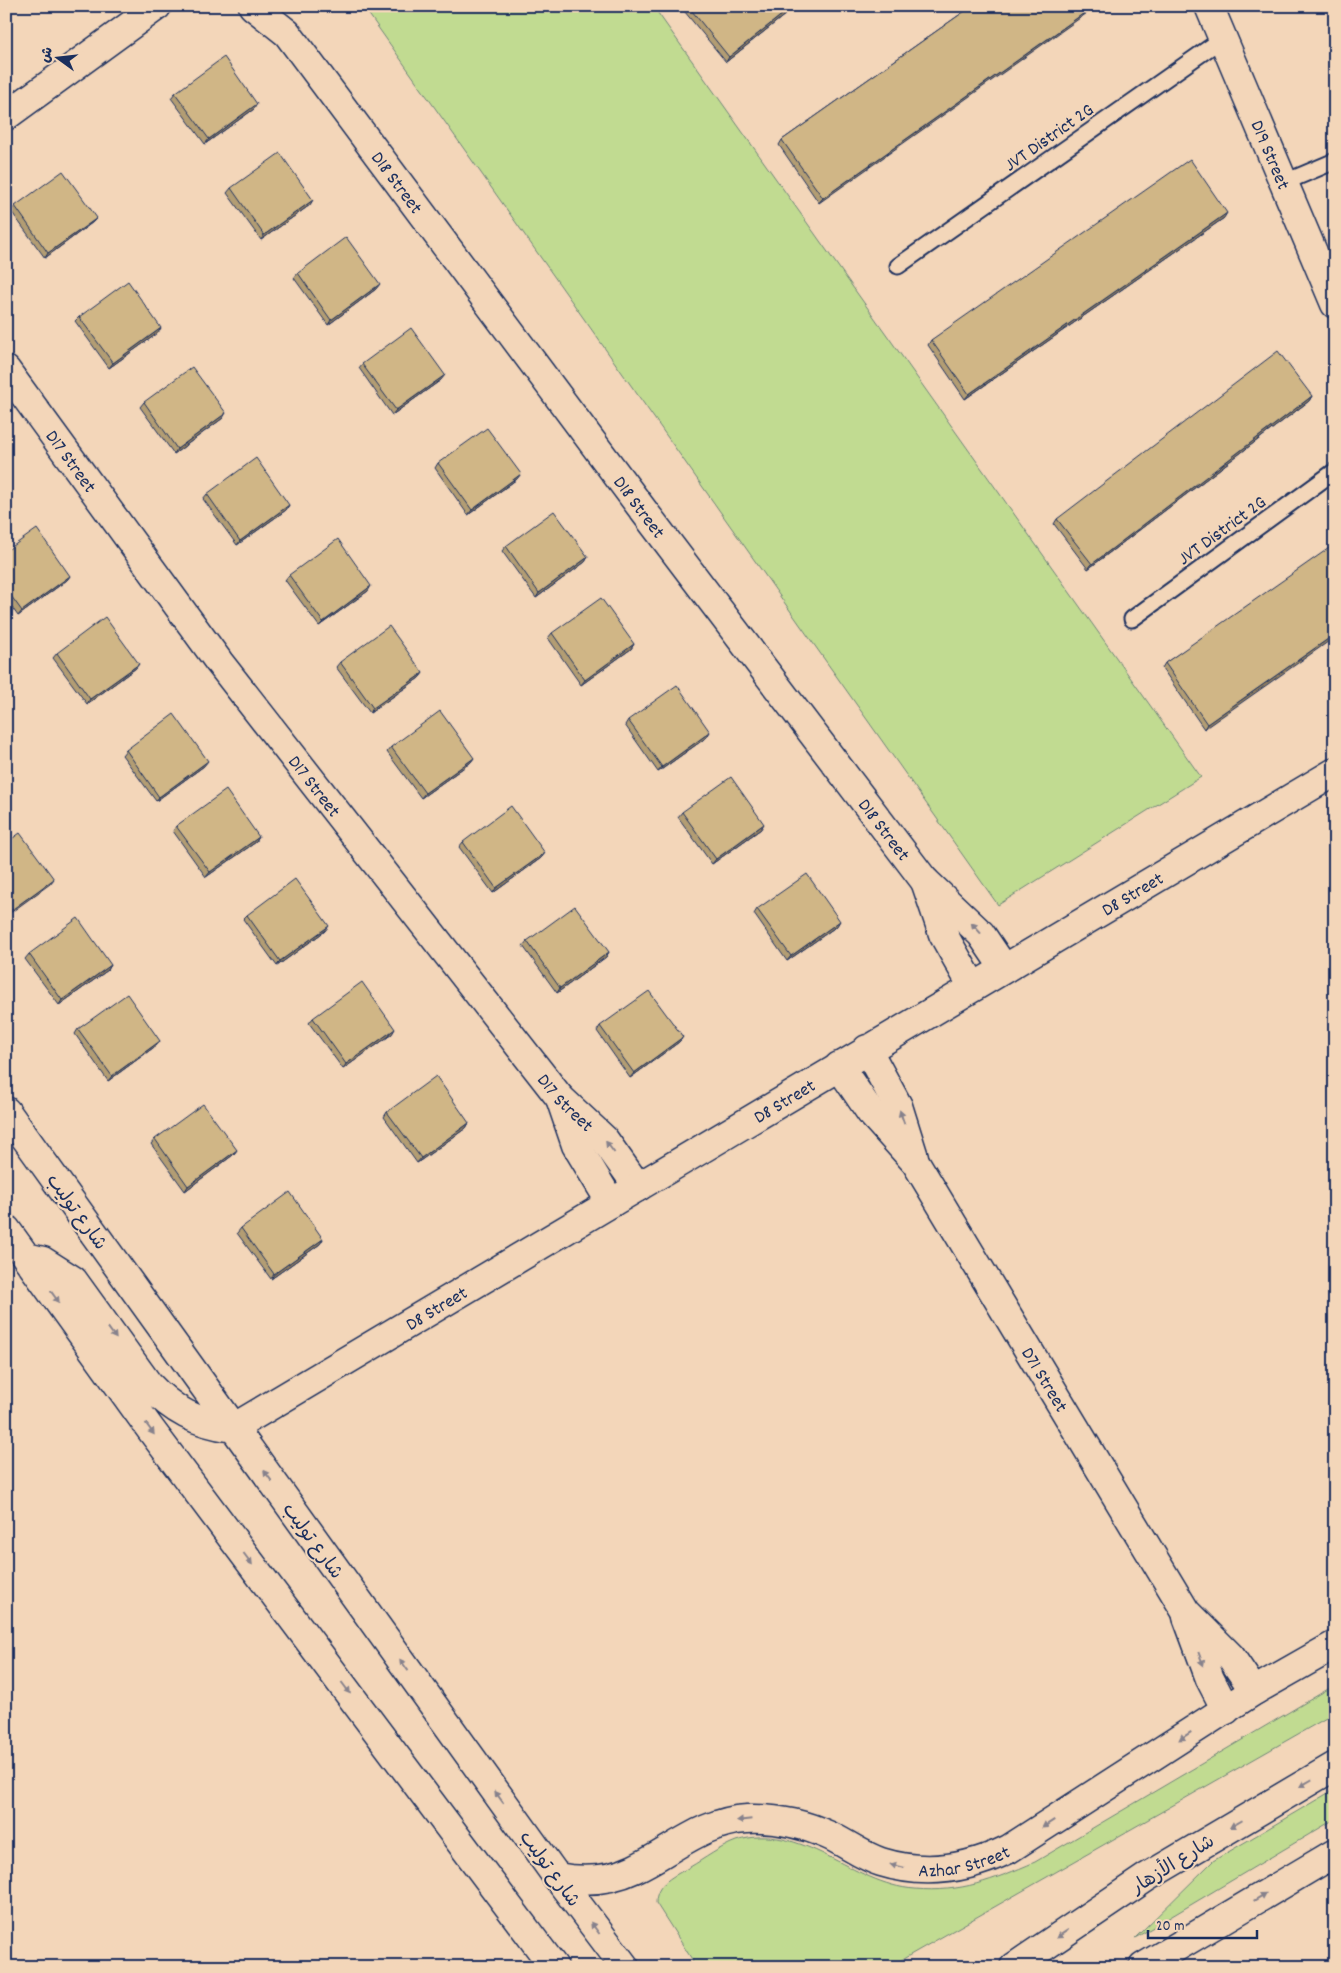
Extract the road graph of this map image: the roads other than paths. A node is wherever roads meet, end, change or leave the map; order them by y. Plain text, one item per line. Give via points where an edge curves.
1 (157, 6) edge
2 (253, 6) edge
3 (276, 6) edge
4 (1209, 6) edge
5 (286, 33) junction
6 (1222, 39) junction
7 (6, 116) edge
8 (1335, 161) edge
9 (1283, 183) junction
10 (898, 266) dead end
11 (1335, 304) edge
12 (6, 370) edge
13 (1335, 471) edge
14 (1132, 619) dead end
15 (1335, 772) edge
16 (924, 880) junction
17 (1004, 968) junction
18 (972, 987) junction
19 (867, 1049) junction
20 (839, 1066) junction
21 (560, 1098) junction
22 (6, 1111) edge
23 (916, 1163) junction
24 (638, 1187) junction
25 (611, 1203) junction
26 (6, 1229) edge
27 (26, 1257) junction
28 (233, 1428) junction
29 (1186, 1612) junction
30 (1335, 1645) edge
31 (1254, 1691) junction
32 (1226, 1710) junction
33 (1335, 1766) edge
34 (1335, 1853) edge
35 (557, 1877) junction
36 (528, 1930) junction
37 (535, 1967) edge
38 (554, 1967) edge
39 (625, 1967) edge
40 (1014, 1967) edge
41 (1143, 1967) edge

1 - 7 street
2 - 5 street, D18 Street
3 - 5 street, D18 Street
4 - 6 street, D19 Street
5 - 16 street, D18 Street
6 - 9 street, D19 Street
6 - 10 lane, JVT District 2G
8 - 9 lane
9 - 11 street, D19 Street
12 - 21 street, D17 Street via 219,662
13 - 14 lane, JVT District 2G
15 - 17 street, D8 Street
17 -> 16 street, D18 Street via 981,934
16 - 18 street via 945,939
17 - 18 street, D8 Street
18 - 19 street, D8 Street
19 - 20 street, D8 Street
23 -> 19 street via 898,1106
20 - 23 street, D71 Street via 871,1113
20 - 24 street, D8 Street
24 -> 21 street, D17 Street via 604,1139
21 - 25 street via 576,1145
22 - 28 street, شارع توليب
23 - 29 street, D71 Street
24 - 25 street, D8 Street
25 - 28 street, D8 Street
26 - 27 street
27 -> 28 street via 43,1261 73,1280 162,1399 195,1420
27 -> 36 street via 151,1430
35 -> 28 street, شارع توليب
29 - 31 street, D71 Street via 1230,1657
29 -> 32 street via 1210,1679
30 - 31 street, Azhar Street
31 - 32 street, Azhar Street
32 -> 35 street, Azhar Street via 1009,1849 985,1861 959,1868 906,1868 880,1862 800,1824 773,1819 744,1819 716,1825 690,1836 621,1874 596,1881
33 -> 40 street, شارع الأزهار via 1147,1877
41 -> 34 street
39 -> 35 street, شارع توليب
36 - 37 street
36 - 38 street

